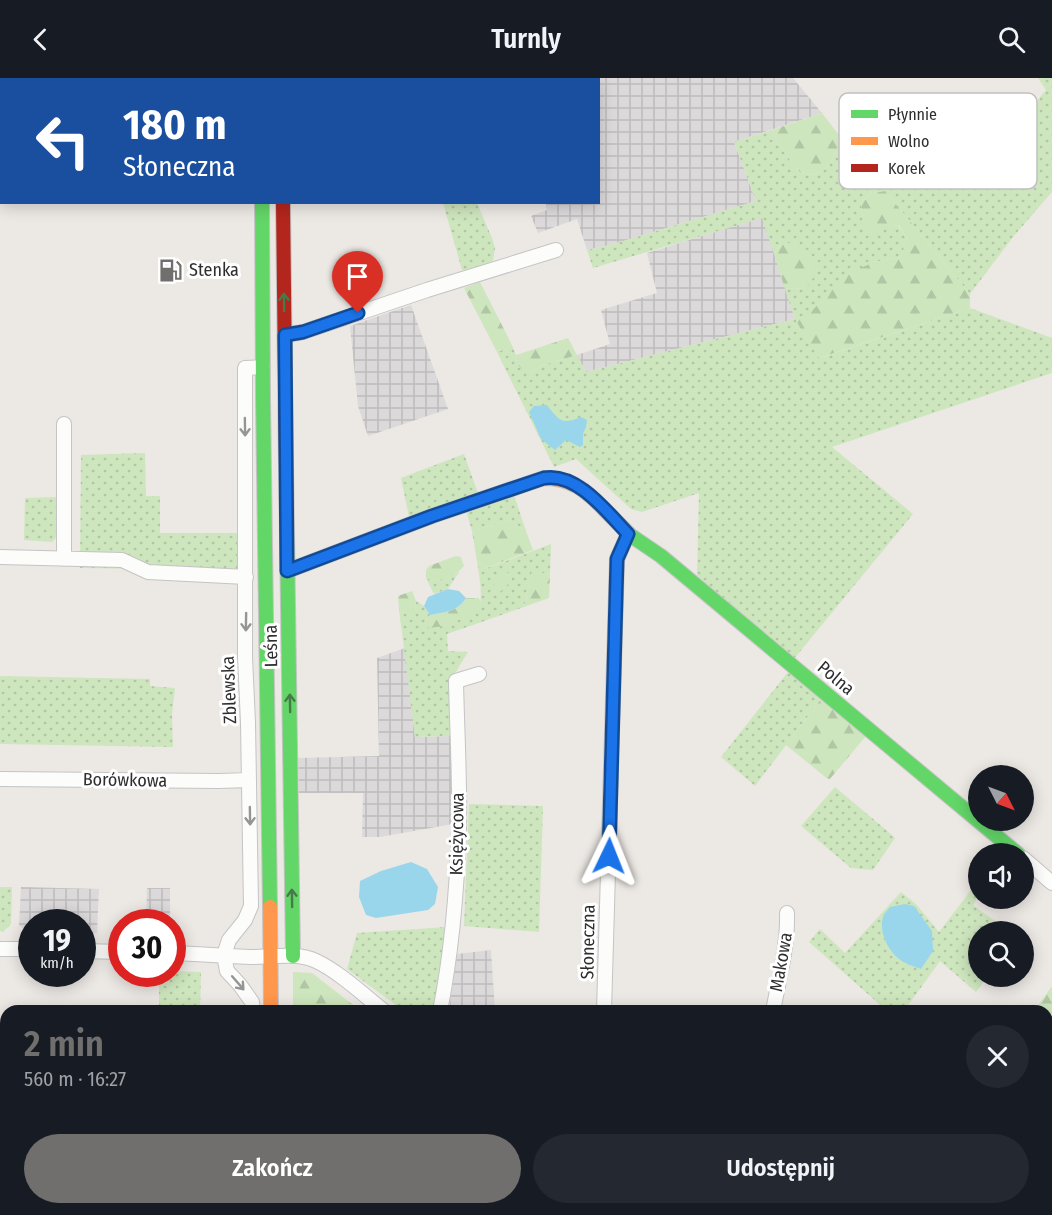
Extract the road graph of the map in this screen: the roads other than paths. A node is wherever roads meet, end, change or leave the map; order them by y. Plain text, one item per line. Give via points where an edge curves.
1 (262, 204) edge
2 (283, 204) edge
3 (556, 250) dead end
4 (285, 335) junction
5 (263, 367) junction
6 (64, 424) dead end
7 (628, 534) junction
8 (0, 557) edge
9 (64, 559) junction
10 (287, 571) junction
11 (246, 577) junction
12 (479, 674) dead end
13 (0, 779) edge
14 (249, 780) junction
15 (1005, 843) edge
16 (1034, 867) edge
17 (1052, 883) edge
18 (787, 912) dead end
19 (0, 949) edge
20 (18, 950) edge
21 (186, 954) edge
22 (224, 955) junction
23 (293, 956) junction
24 (271, 957) junction
25 (252, 1005) edge
26 (271, 1005) edge
27 (376, 1005) edge
28 (441, 1005) edge
29 (604, 1005) edge
30 (773, 1005) edge

1 - 5 street, Zblewska
4 -> 2 street, Leśna
3 - 4 street
4 - 10 street, Leśna
5 -> 11 street, Zblewska via 245,368
5 - 24 street, Zblewska
6 - 9 street
7 - 10 street via 583,490 565,479 550,477
7 - 15 street, Polna via 661,556
7 - 29 street, Słoneczna via 617,559
8 - 9 street
9 - 11 street via 122,560 148,572
23 -> 10 street, Leśna
11 -> 14 street, Zblewska
12 - 28 street, Księżycowa via 456,681 459,827 455,911
13 - 14 street, Borówkowa
14 -> 22 street, Zblewska via 251,906
16 - 17 street
18 - 30 street, Makowa via 786,942
19 - 20 street
21 - 22 street
22 - 24 street
22 -> 25 street via 227,971
23 - 24 street
23 - 27 street via 317,961
24 - 26 street, Zblewska

